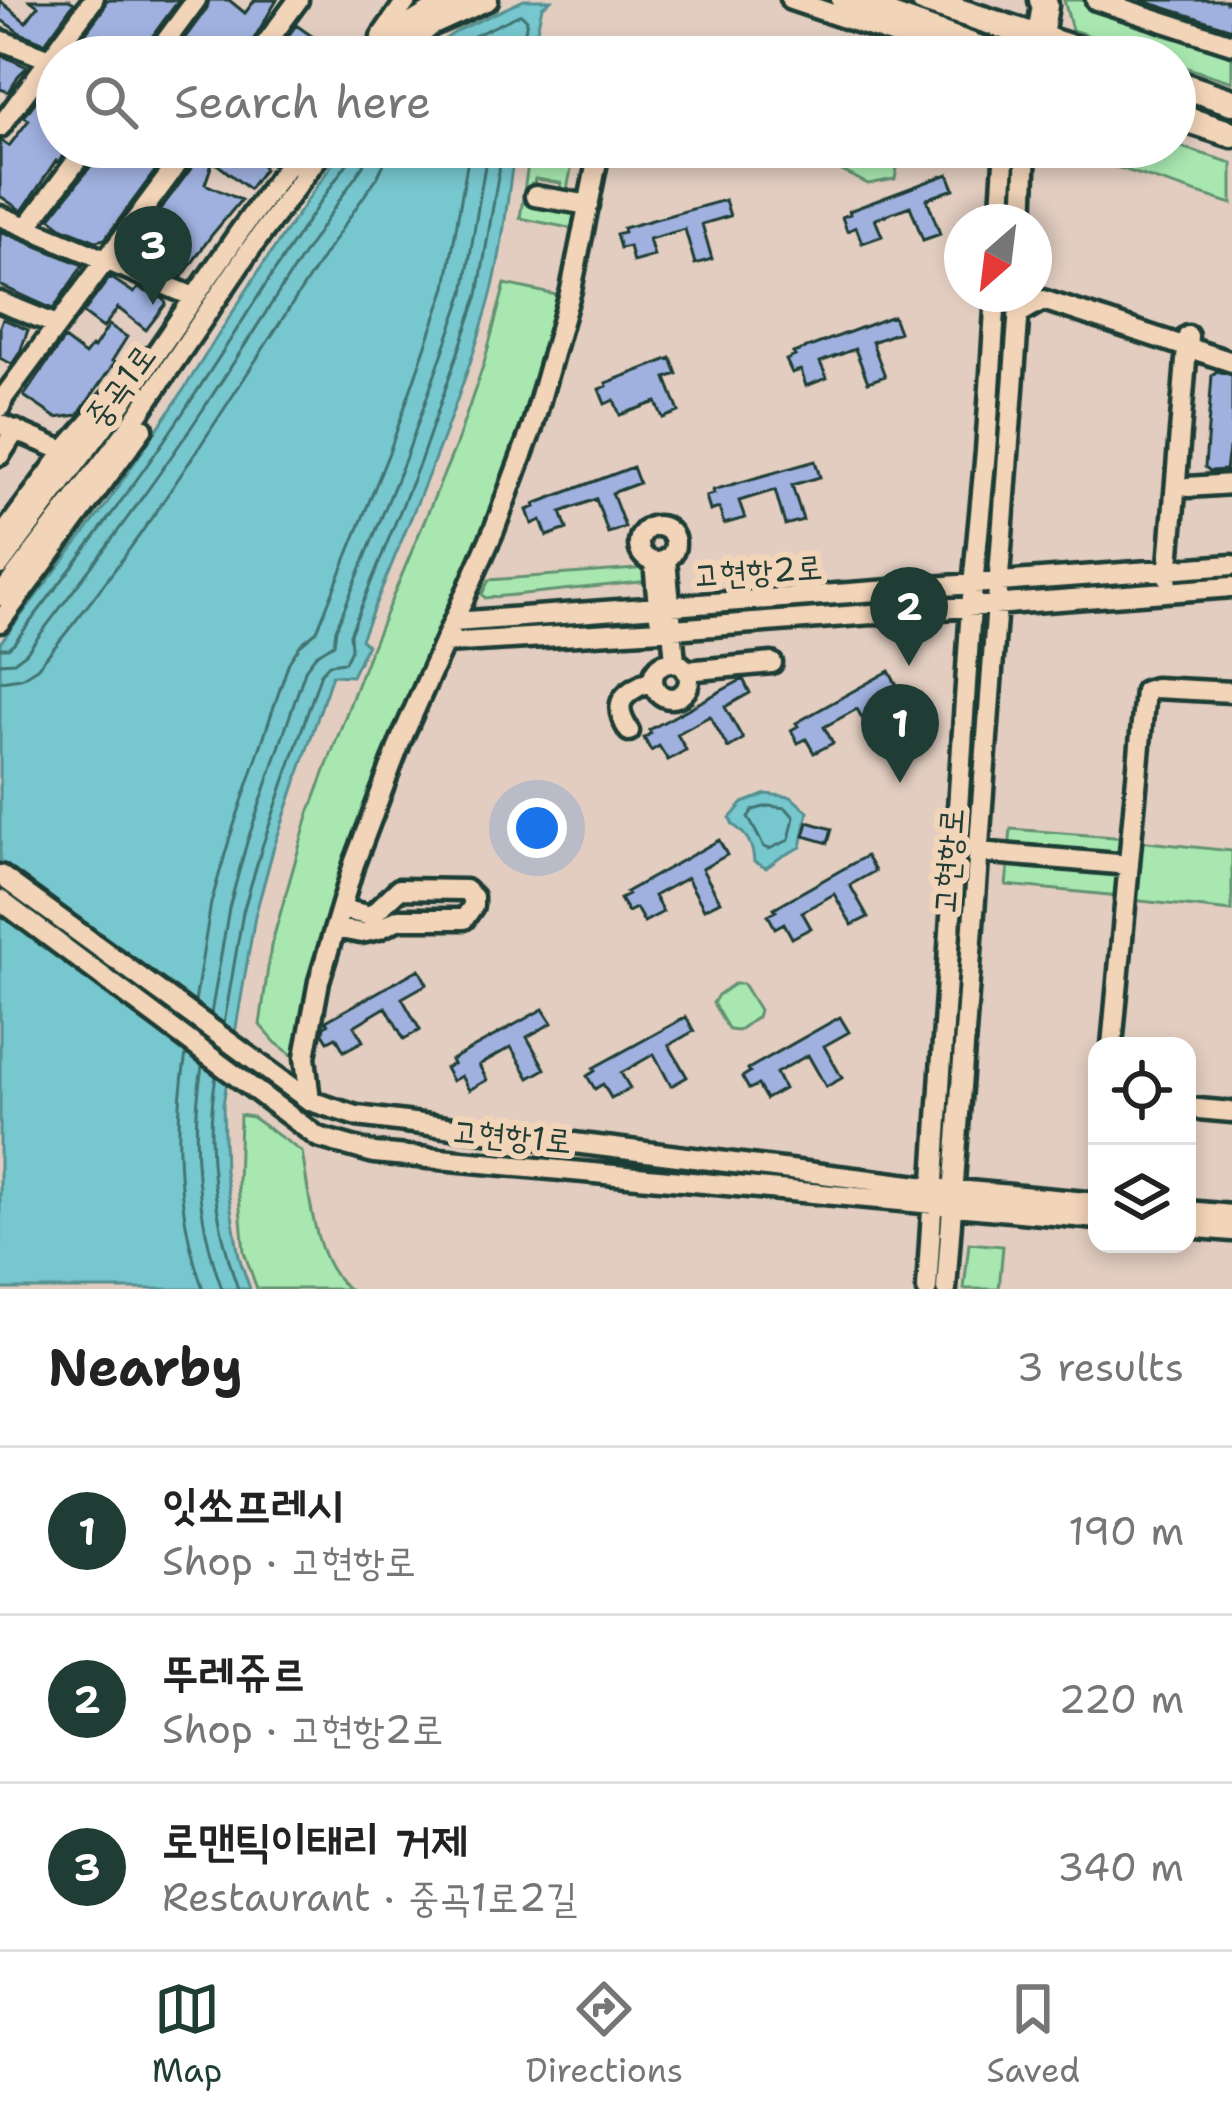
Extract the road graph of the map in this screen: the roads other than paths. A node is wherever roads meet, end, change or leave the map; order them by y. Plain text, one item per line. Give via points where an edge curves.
1 (93, 0) edge
2 (196, 0) edge
3 (298, 0) edge
4 (407, 0) edge
5 (453, 0) edge
6 (791, 0) edge
7 (844, 0) edge
8 (924, 0) edge
9 (1037, 0) edge
10 (1096, 0) edge
11 (484, 2) edge
12 (1157, 9) edge
13 (69, 36) edge
14 (169, 36) edge
15 (271, 36) edge
16 (384, 36) edge
17 (392, 36) edge
18 (419, 36) edge
19 (898, 36) edge
20 (944, 36) edge
21 (1019, 36) edge
22 (1034, 36) edge
23 (0, 40) edge
24 (1232, 44) edge
25 (36, 54) edge
26 (36, 82) edge
27 (1196, 90) edge
28 (1232, 102) edge
29 (1196, 123) edge
30 (0, 127) edge
31 (1232, 134) edge
32 (71, 168) edge
33 (174, 168) edge
34 (293, 168) edge
35 (295, 168) edge
36 (595, 168) edge
37 (1004, 168) edge
38 (1025, 168) edge
39 (535, 196) dead end
40 (1001, 204) edge
41 (1024, 204) edge
42 (589, 205) junction
43 (0, 216) edge
44 (27, 227) junction
45 (105, 260) junction
46 (238, 267) junction
47 (1052, 293) edge
48 (194, 297) junction
49 (0, 302) edge
50 (1052, 303) edge
51 (995, 312) edge
52 (1019, 312) edge
53 (57, 325) junction
54 (1193, 344) junction
55 (1232, 350) edge
56 (1232, 362) edge
57 (0, 407) edge
58 (8, 427) edge
59 (986, 452) junction
60 (0, 455) edge
61 (80, 460) junction
62 (1232, 484) edge
63 (1188, 487) junction
64 (0, 539) edge
65 (660, 561) dead end
66 (1232, 565) edge
67 (0, 566) edge
68 (1175, 570) junction
69 (999, 582) junction
70 (973, 584) junction
71 (1232, 587) edge
72 (943, 588) junction
73 (1174, 591) junction
74 (0, 596) edge
75 (998, 604) junction
76 (971, 607) junction
77 (665, 608) junction
78 (0, 622) edge
79 (454, 622) junction
80 (666, 629) junction
81 (444, 643) junction
82 (772, 663) dead end
83 (669, 669) junction
84 (1232, 692) edge
85 (629, 731) dead end
86 (980, 852) junction
87 (1129, 866) junction
88 (0, 875) edge
89 (0, 900) edge
90 (338, 919) junction
91 (1113, 1037) edge
92 (310, 1101) junction
93 (1196, 1109) edge
94 (1232, 1112) edge
95 (944, 1197) junction
96 (1088, 1203) edge
97 (1196, 1212) edge
98 (1232, 1215) edge
99 (1088, 1218) edge
100 (1196, 1228) edge
101 (1232, 1231) edge
102 (927, 1289) edge
103 (946, 1289) edge

1 - 13 street
2 - 14 street
3 - 15 street
4 - 16 street
5 - 17 street
6 - 19 street
7 - 20 main road
8 - 21 main road
9 - 22 main road via 1045,5
10 - 12 street
11 - 18 street
12 - 24 street
23 - 25 street
26 - 30 street
27 - 28 main road
29 - 31 main road
32 - 44 street
33 - 45 street
34 - 48 street, 중곡1로
35 - 46 street, 중곡1로
36 - 42 street
37 - 40 street
38 - 41 street
39 - 42 street
42 - 79 street via 532,428
43 - 44 street
44 - 45 street
45 - 48 street
45 - 53 street
46 - 61 street, 중곡1로 via 165,376
46 - 78 street via 149,420
47 - 54 street
48 - 61 street, 중곡1로
49 - 53 street
50 - 54 street
51 - 59 street, 고현항로
52 - 69 street, 고현항로
53 - 57 street
54 - 55 street
54 - 56 street
54 - 63 street
54 - 68 street
58 - 60 street
58 - 61 street
59 - 70 street, 고현항로
59 - 72 street via 976,470 970,555
61 - 64 street via 44,482
61 - 67 street, 중곡1로
61 - 74 street, 중곡1로
62 - 63 street
63 - 68 street
65 - 77 street
66 - 68 street, 고현항2로
68 - 69 street, 고현항2로
68 - 73 street
69 - 70 street, 고현항2로
69 - 75 street, 고현항로
70 - 72 street, 고현항2로
70 - 76 street, 고현항로
71 - 73 street, 고현항2로
72 - 77 street, 고현항2로
73 - 75 street, 고현항2로
75 - 76 street, 고현항2로
75 - 86 street, 고현항로
76 - 80 street, 고현항2로
76 - 95 street, 고현항로
77 - 79 street, 고현항2로
77 - 80 street
79 - 81 street
80 - 81 street, 고현항2로
80 - 83 street
81 - 90 street
82 - 83 street
83 - 85 street via 620,703
84 - 87 street via 1145,692
86 - 87 street
86 - 95 street, 고현항로
87 - 91 street
88 - 92 street, 고현항1로
89 - 95 street, 고현항1로 via 317,1137 374,1153
90 - 90 street via 361,933 399,920 464,919 472,897 464,890 399,889 371,916
90 - 92 street via 305,1057
92 - 95 street, 고현항1로 via 357,1116
93 - 94 street
95 - 96 street, 고현항1로
95 - 99 street, 고현항1로
95 - 102 street, 고현항로
95 - 103 street, 고현항로
97 - 98 street
100 - 101 street

